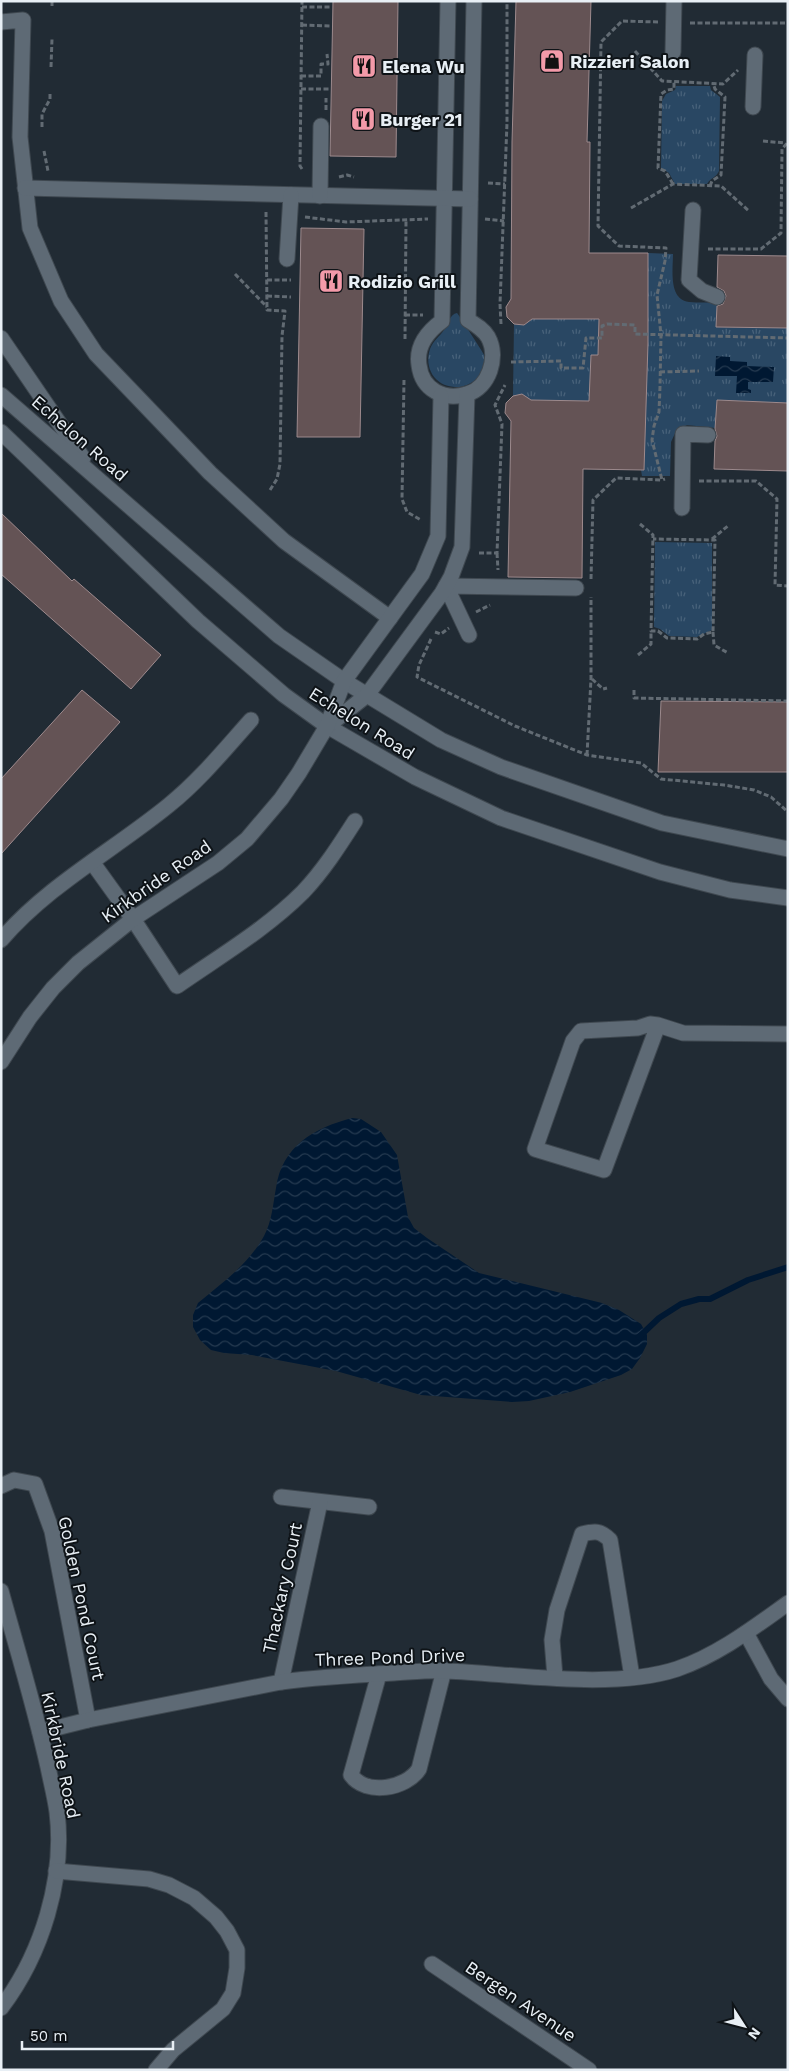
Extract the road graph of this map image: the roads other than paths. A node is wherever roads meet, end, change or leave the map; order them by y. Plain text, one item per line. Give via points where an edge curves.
1 (448, 1) edge
2 (474, 1) edge
3 (674, 1) edge
4 (1, 22) edge
5 (673, 52) dead end
6 (755, 54) road end
7 (753, 107) dead end
8 (321, 126) dead end
9 (25, 188) junction
10 (291, 195) junction
11 (320, 196) junction
12 (444, 199) junction
13 (470, 199) junction
14 (693, 210) dead end
15 (287, 260) dead end
16 (717, 298) dead end
17 (1, 338) edge
18 (467, 394) junction
19 (1, 395) edge
20 (441, 396) junction
21 (1, 432) edge
22 (708, 435) dead end
23 (96, 476) junction
24 (682, 508) dead end
25 (446, 586) junction
26 (576, 588) dead end
27 (390, 618) junction
28 (469, 635) dead end
29 (344, 681) junction
30 (367, 695) junction
31 (251, 720) dead end
32 (327, 726) junction
33 (355, 821) dead end
34 (788, 849) edge
35 (92, 862) junction
36 (788, 898) edge
37 (133, 919) junction
38 (1, 940) edge
39 (658, 1024) junction
40 (788, 1034) edge
41 (1, 1062) edge
42 (1, 1486) edge
43 (281, 1497) dead end
44 (320, 1502) junction
45 (369, 1507) dead end
46 (1, 1591) edge
47 (788, 1603) edge
48 (746, 1633) junction
49 (444, 1670) junction
50 (379, 1674) junction
51 (632, 1676) junction
52 (555, 1677) junction
53 (281, 1682) junction
54 (788, 1699) edge
55 (88, 1720) junction
56 (40, 1732) junction
57 (56, 1871) junction
58 (432, 1964) dead end
59 (1, 2008) edge
60 (156, 2070) edge
61 (589, 2070) edge

1 - 12 street
2 - 13 street
3 - 5 street
4 - 9 street via 23,20 20,137
6 - 7 street
8 - 11 street
9 - 10 street
9 - 27 street via 30,228 61,302 96,354 210,473 284,540
10 - 11 street
10 - 15 street
11 - 12 street
12 - 13 street
12 - 20 street via 442,321 427,334 419,352 423,378 430,390
13 - 18 street via 468,320 480,327 493,351 487,377 479,388
14 - 16 street via 689,280
17 - 23 street
18 - 20 street
18 - 25 street via 462,547
19 - 23 street, Echelon Road
20 - 27 street via 438,536 422,574
21 - 32 street, Echelon Road via 198,621 284,695
22 - 24 street via 684,434
23 - 29 street, Echelon Road via 279,636
25 - 26 street
25 - 28 street
25 - 30 street
27 - 29 street
29 - 30 street, Echelon Road
29 - 32 street
30 - 32 street
30 - 34 street, Echelon Road via 441,740 501,768 662,823
31 - 35 street via 202,775 170,804
32 - 36 street, Echelon Road via 415,777 501,818 660,872 730,890
32 - 37 street, Kirkbride Road via 281,799 247,838 218,863
33 - 37 street via 327,864 277,916 178,986
35 - 37 street
35 - 38 street via 48,894
37 - 41 street, Kirkbride Road via 78,962 53,988
39 - 39 street via 604,1170 535,1149 577,1035 581,1031
39 - 40 street via 683,1033
42 - 55 street, Golden Pond Court via 14,1480 34,1484 52,1531
43 - 44 street, Thackary Court
44 - 45 street, Thackary Court
44 - 53 street, Thackary Court
46 - 56 street, Kirkbride Road
47 - 48 street, Three Pond Drive
48 - 51 street, Three Pond Drive via 701,1660 676,1669
48 - 54 street via 771,1679
49 - 50 street, Three Pond Drive
49 - 50 street via 419,1769 415,1776 391,1788 378,1788 355,1780 351,1775
49 - 52 street, Three Pond Drive
50 - 53 street, Three Pond Drive
51 - 52 street, Three Pond Drive via 601,1679
51 - 52 street via 610,1540 603,1533 594,1531 582,1534 557,1610 552,1640
53 - 55 street, Three Pond Drive
55 - 56 street, Three Pond Drive
56 - 57 street, Kirkbride Road via 57,1812
57 - 59 street, Kirkbride Road via 50,1908 40,1938 16,1988
57 - 60 street via 149,1879 169,1885 194,1898 216,1917 230,1937 236,1950 237,1968 233,1993 223,2009 173,2050
58 - 61 street, Bergen Avenue

